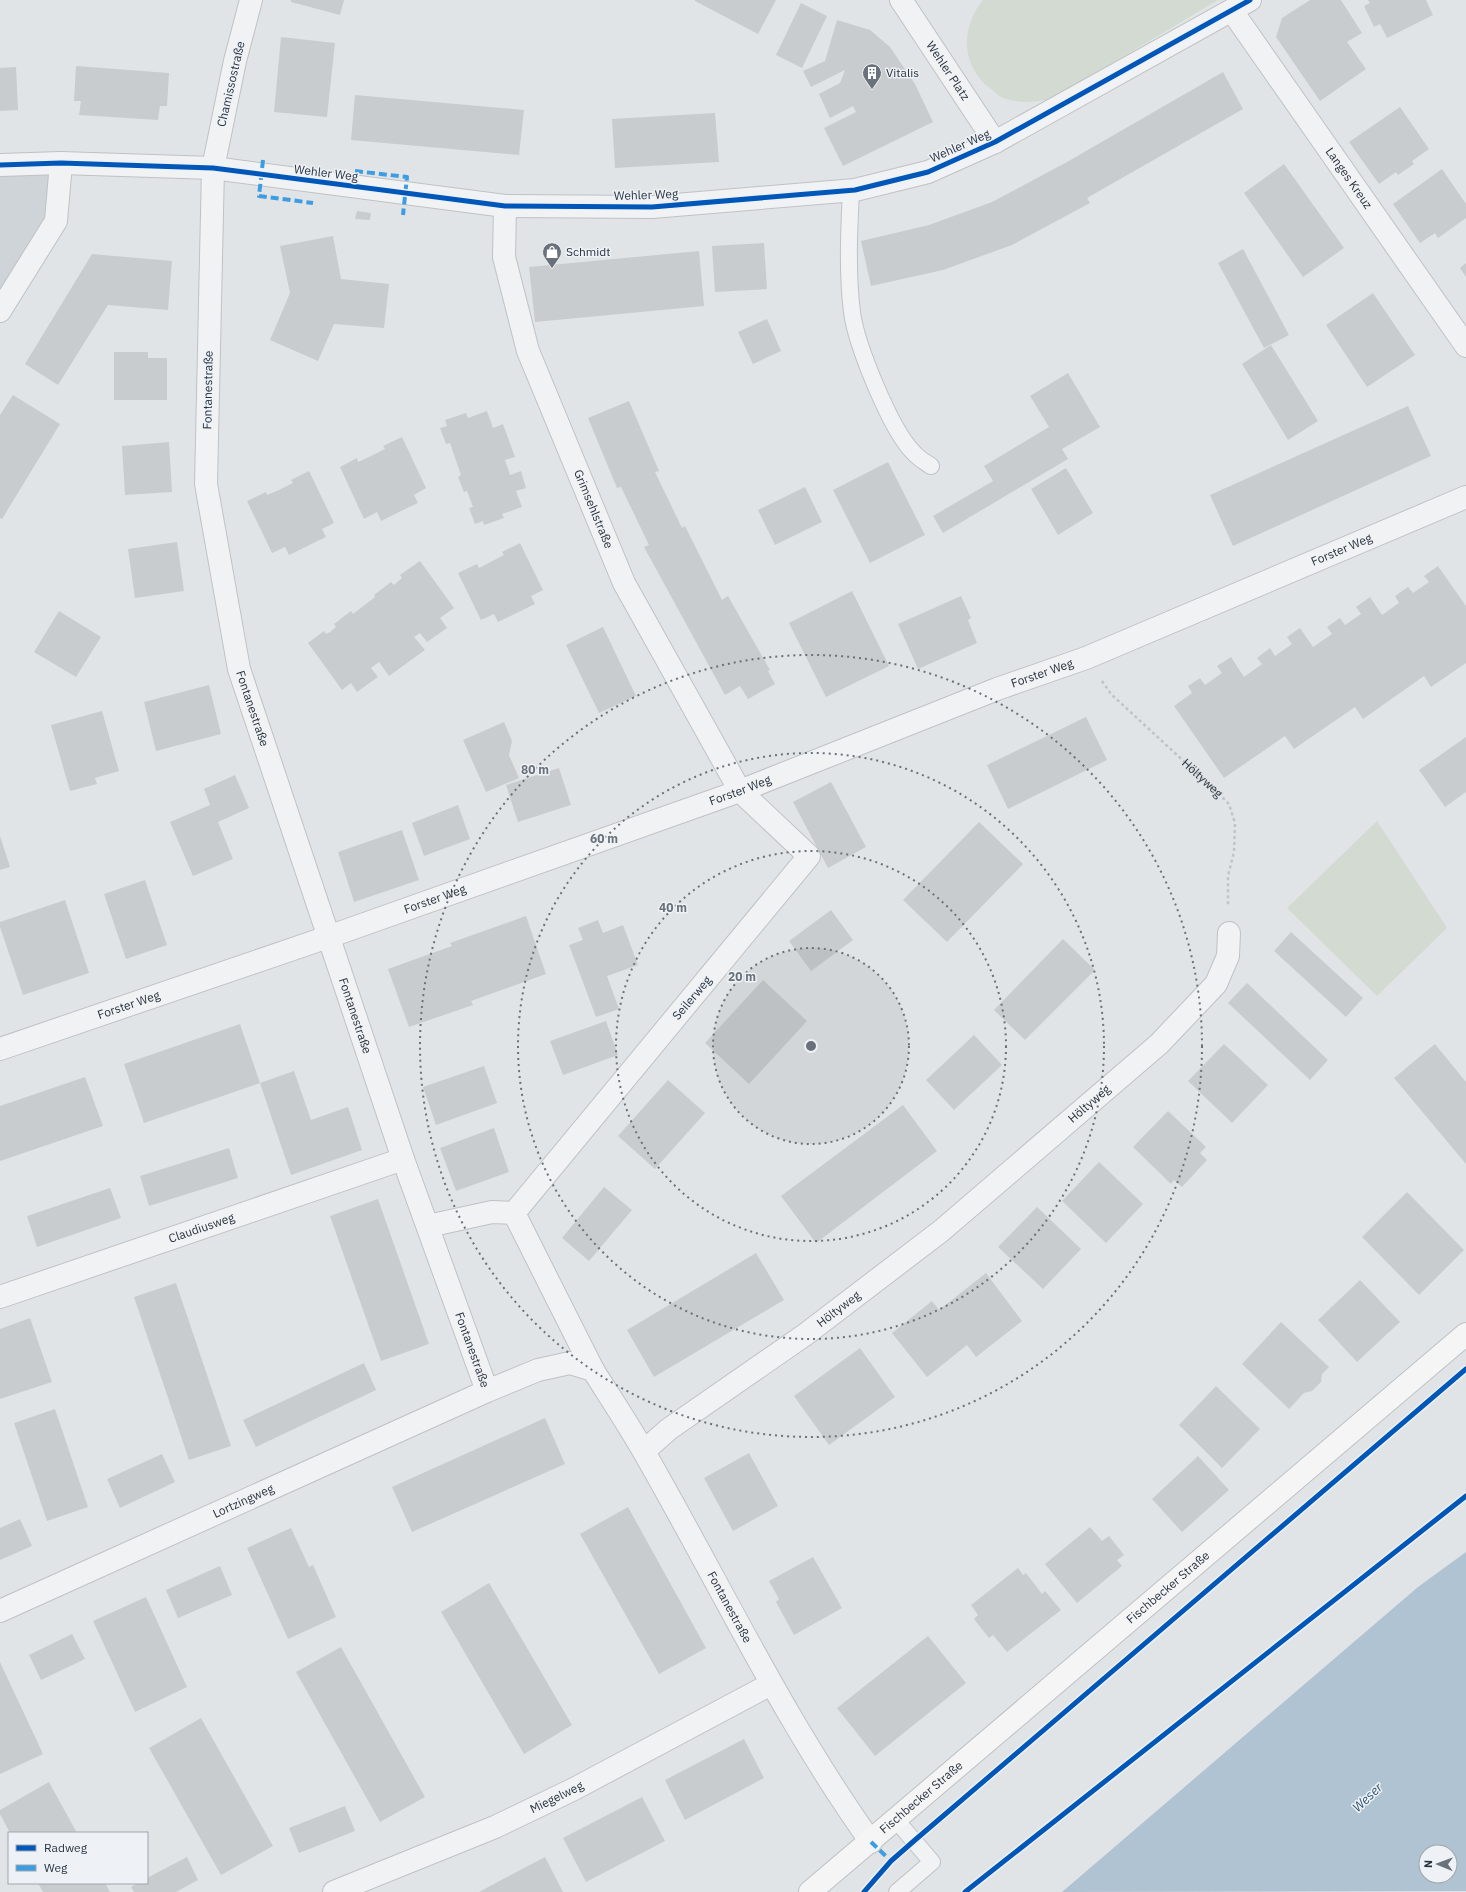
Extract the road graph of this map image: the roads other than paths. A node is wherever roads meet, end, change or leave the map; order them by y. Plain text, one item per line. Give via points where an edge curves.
1 (251, 0) edge
2 (901, 0) edge
3 (1241, 5) edge
4 (996, 142) junction
5 (61, 163) junction
6 (0, 165) edge
7 (213, 168) junction
8 (851, 190) junction
9 (505, 206) junction
10 (0, 311) edge
11 (1466, 346) edge
12 (931, 466) dead end
13 (1466, 497) edge
14 (740, 791) junction
15 (1229, 933) road end
16 (328, 937) junction
17 (0, 1049) edge
18 (403, 1159) junction
19 (514, 1213) junction
20 (428, 1226) junction
21 (0, 1297) edge
22 (1466, 1334) edge
23 (593, 1370) junction
24 (487, 1391) junction
25 (644, 1451) junction
26 (0, 1611) edge
27 (771, 1684) junction
28 (896, 1820) junction
29 (871, 1842) junction
30 (334, 1892) edge
31 (810, 1892) edge
32 (897, 1892) edge

1 - 7 street, Chamissostraße
2 - 4 street, Wehler Platz
3 - 4 street, Wehler Weg
3 - 11 street, Langes Kreuz
4 - 8 street, Wehler Weg via 928,172
5 - 6 street, Wehler Weg
5 - 7 street, Wehler Weg
5 - 10 street via 56,221
7 - 9 street, Wehler Weg
7 - 16 street, Fontanestraße via 206,484 239,669
8 - 9 street, Wehler Weg via 652,207
8 - 12 lane via 848,244 850,294 856,330 881,396 898,431 913,453
9 - 14 street, Grimsehlstraße via 504,257 528,351 624,583
13 - 14 street, Forster Weg via 1086,658 997,689
14 - 16 street, Forster Weg
14 - 19 street, Seilerweg via 808,856
15 - 25 street, Höltyweg via 1228,956 1216,984 1159,1044 941,1231 806,1334 669,1429
16 - 17 street, Forster Weg
16 - 18 street, Fontanestraße
18 - 20 street, Fontanestraße
18 - 21 street, Claudiusweg
19 - 20 street via 492,1212
19 - 23 street, Fontanestraße
20 - 24 street, Fontanestraße
22 - 28 main road, Fischbecker Straße
23 - 24 street, Fontanestraße via 570,1363 538,1370
23 - 25 street, Fontanestraße
24 - 26 street, Lortzingweg
25 - 27 street, Fontanestraße
27 - 29 street, Fontanestraße via 845,1805
27 - 30 street, Miegelweg via 574,1789 495,1827
28 - 29 main road, Fischbecker Straße
28 - 32 lane via 932,1862
29 - 31 main road, Fischbecker Straße

